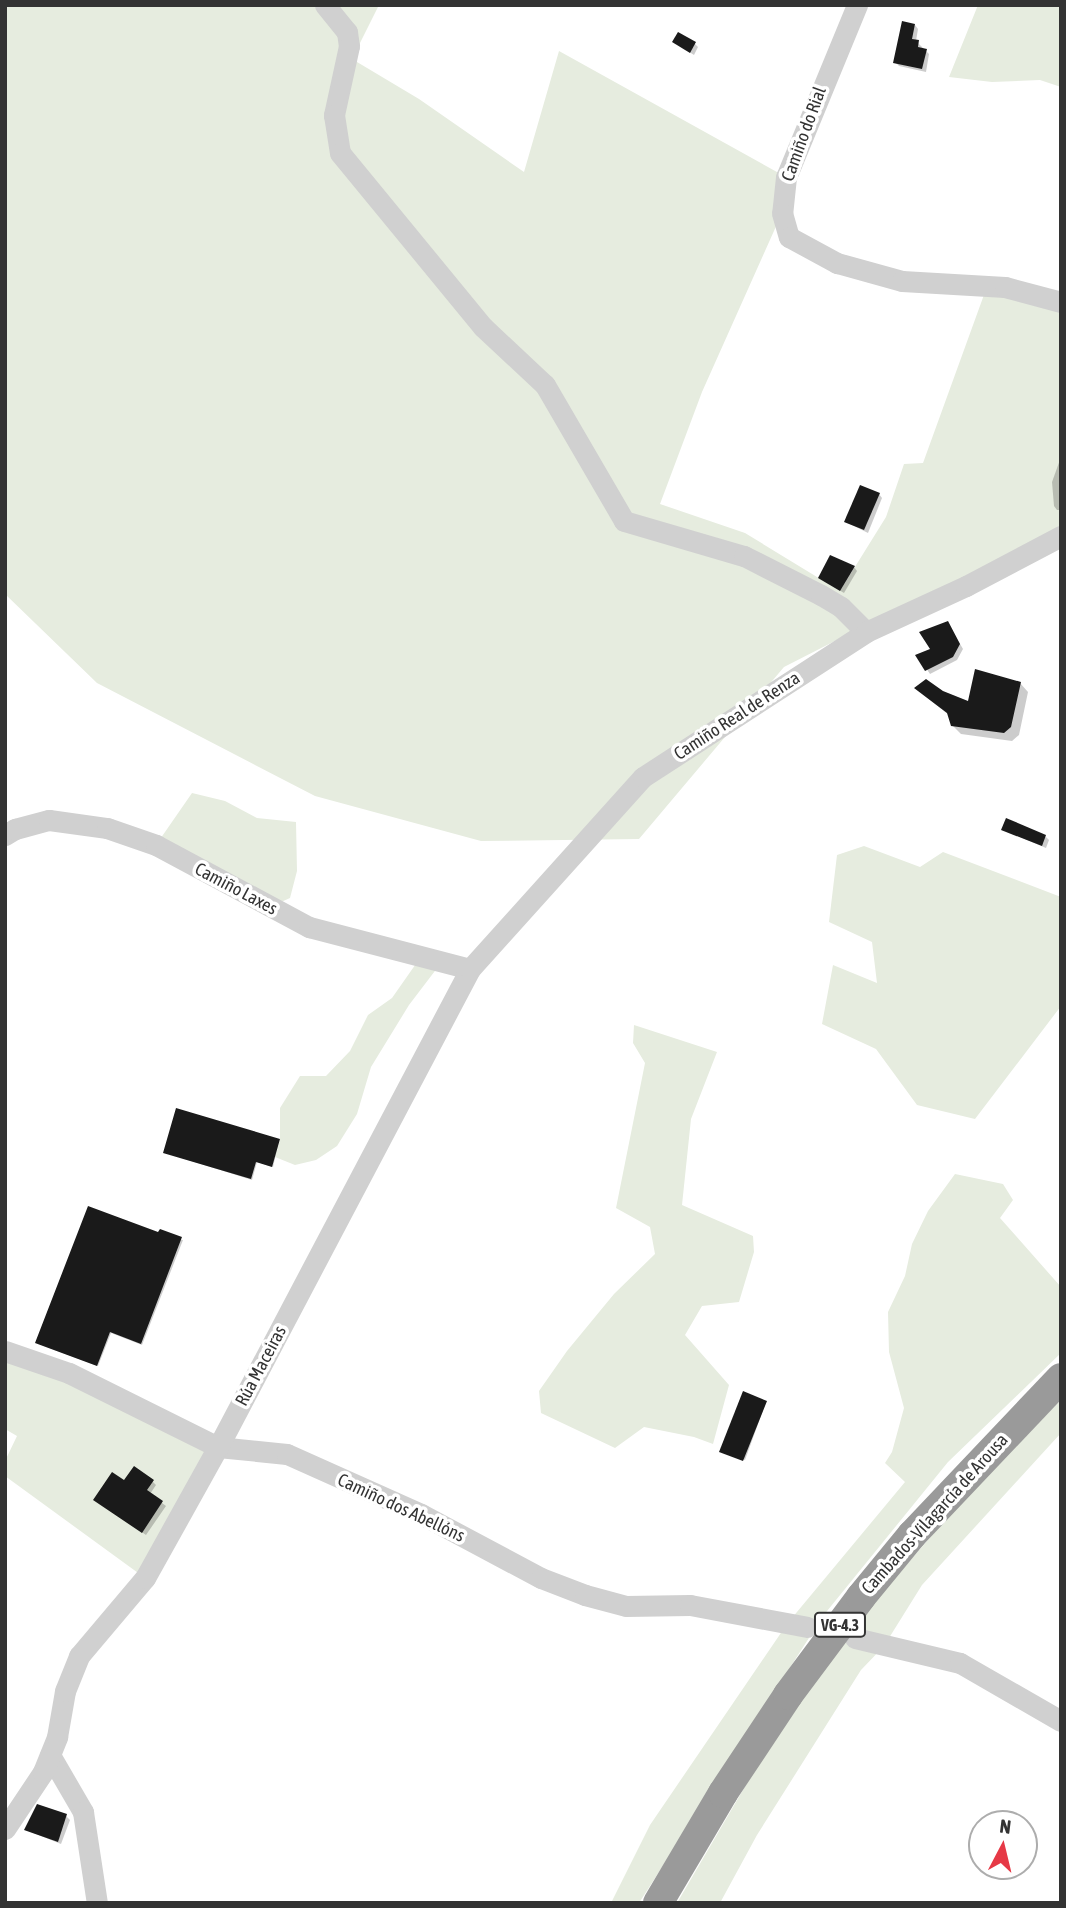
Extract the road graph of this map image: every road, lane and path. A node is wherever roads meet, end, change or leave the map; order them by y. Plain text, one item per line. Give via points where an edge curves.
1 (325, 5) edge
2 (857, 5) edge
3 (1061, 302) edge
4 (1061, 536) edge
5 (866, 632) junction
6 (5, 835) edge
7 (470, 970) junction
8 (5, 1351) edge
9 (1061, 1378) edge
10 (218, 1447) junction
11 (807, 1627) dead end
12 (855, 1638) dead end
13 (1061, 1721) edge
14 (50, 1755) junction
15 (5, 1829) edge
16 (97, 1903) edge
17 (658, 1903) edge

1 - 5 street via 347,32 349,46 334,115 340,153 483,327 545,385 624,521 744,556 841,607
2 - 3 street, Camiño do Rial via 786,177 782,213 789,237 837,264 902,281 1005,287
4 - 5 street, Camiño Real de Renza
5 - 7 street, Camiño Real de Renza via 643,777
6 - 7 street, Camiño Laxes via 49,820 107,828 156,845 309,927
7 - 10 street, Rúa Maceiras
8 - 10 street, Camiño dos Abellóns via 69,1373
9 - 17 highway, Cambados-Vilagarcía de Arousa / VG-4.3 via 912,1535 853,1608 723,1793
10 - 11 street, Camiño dos Abellóns via 287,1454 585,1595 626,1606 690,1605
10 - 14 street, Rúa Maceiras via 145,1578 79,1656 65,1691
12 - 13 street via 960,1663
14 - 15 street, Rúa Maceiras
14 - 16 street via 83,1812

